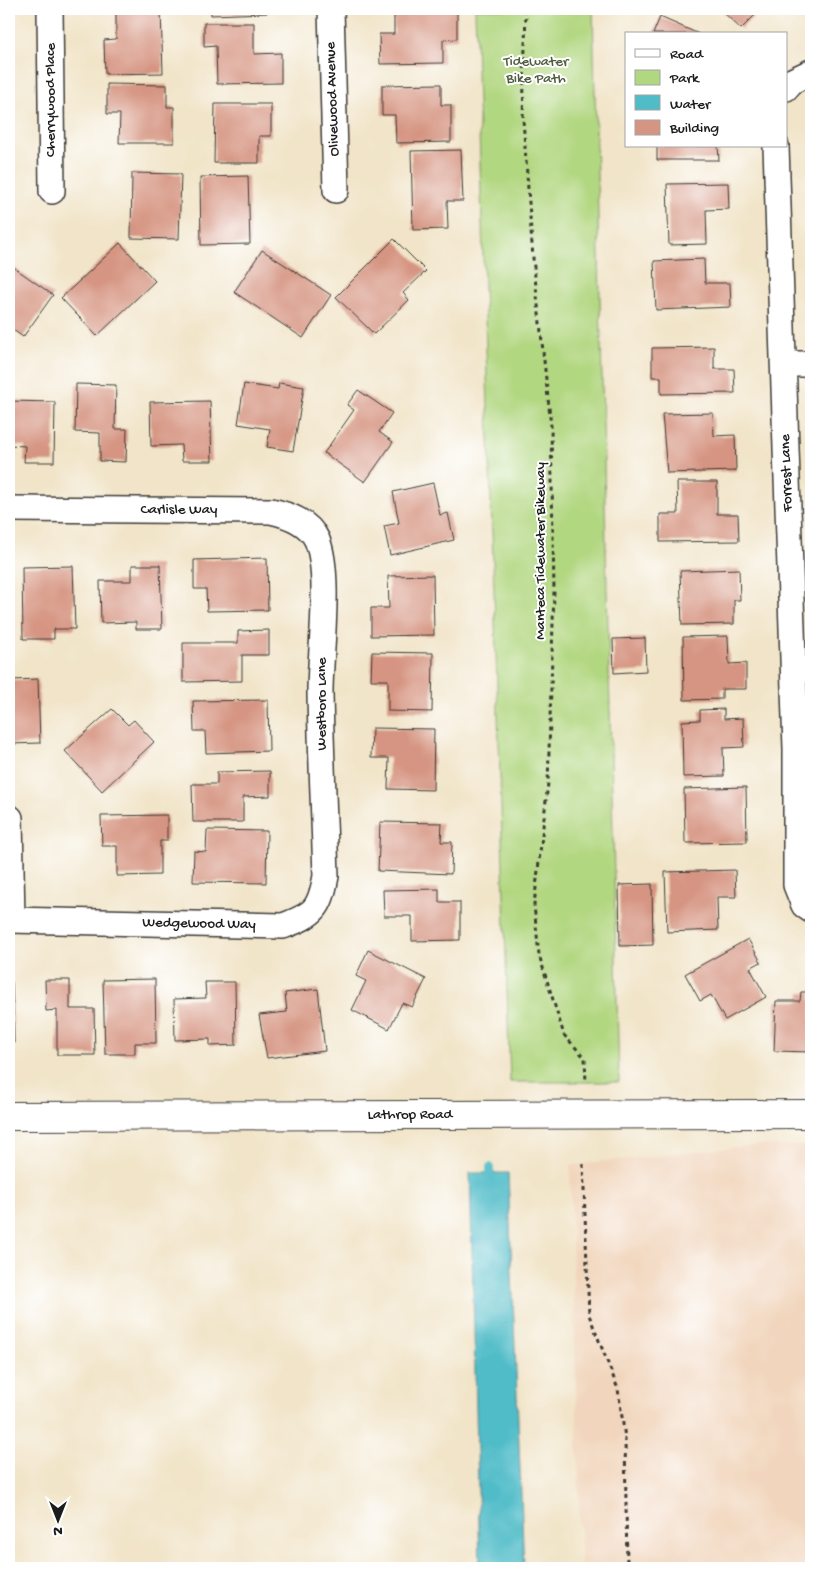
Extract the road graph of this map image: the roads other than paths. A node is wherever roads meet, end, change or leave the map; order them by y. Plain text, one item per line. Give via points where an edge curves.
1 (50, 9) edge
2 (331, 9) edge
3 (811, 72) edge
4 (788, 86) edge
5 (776, 148) edge
6 (336, 190) dead end
7 (52, 191) dead end
8 (784, 364) junction
9 (811, 364) edge
10 (9, 510) edge
11 (321, 562) joint
12 (10, 818) dead end
13 (325, 846) joint
14 (811, 910) edge
15 (11, 920) edge
16 (811, 1114) edge
17 (9, 1116) edge

1 - 7 street, Cherrywood Place
2 - 6 street, Olivewood Avenue
3 - 4 street
5 - 8 street, Forrest Lane
8 - 9 street
8 - 14 street, Forrest Lane via 796,885 804,905
10 - 11 street, Carlisle Way via 271,511 285,514 312,531 318,541
11 - 13 street, Westboro Lane via 320,692
12 - 15 street, Wedgewood Way
13 - 15 street, Wedgewood Way via 326,876 323,895 316,909 308,917 283,926
16 - 17 main road, Lathrop Road

